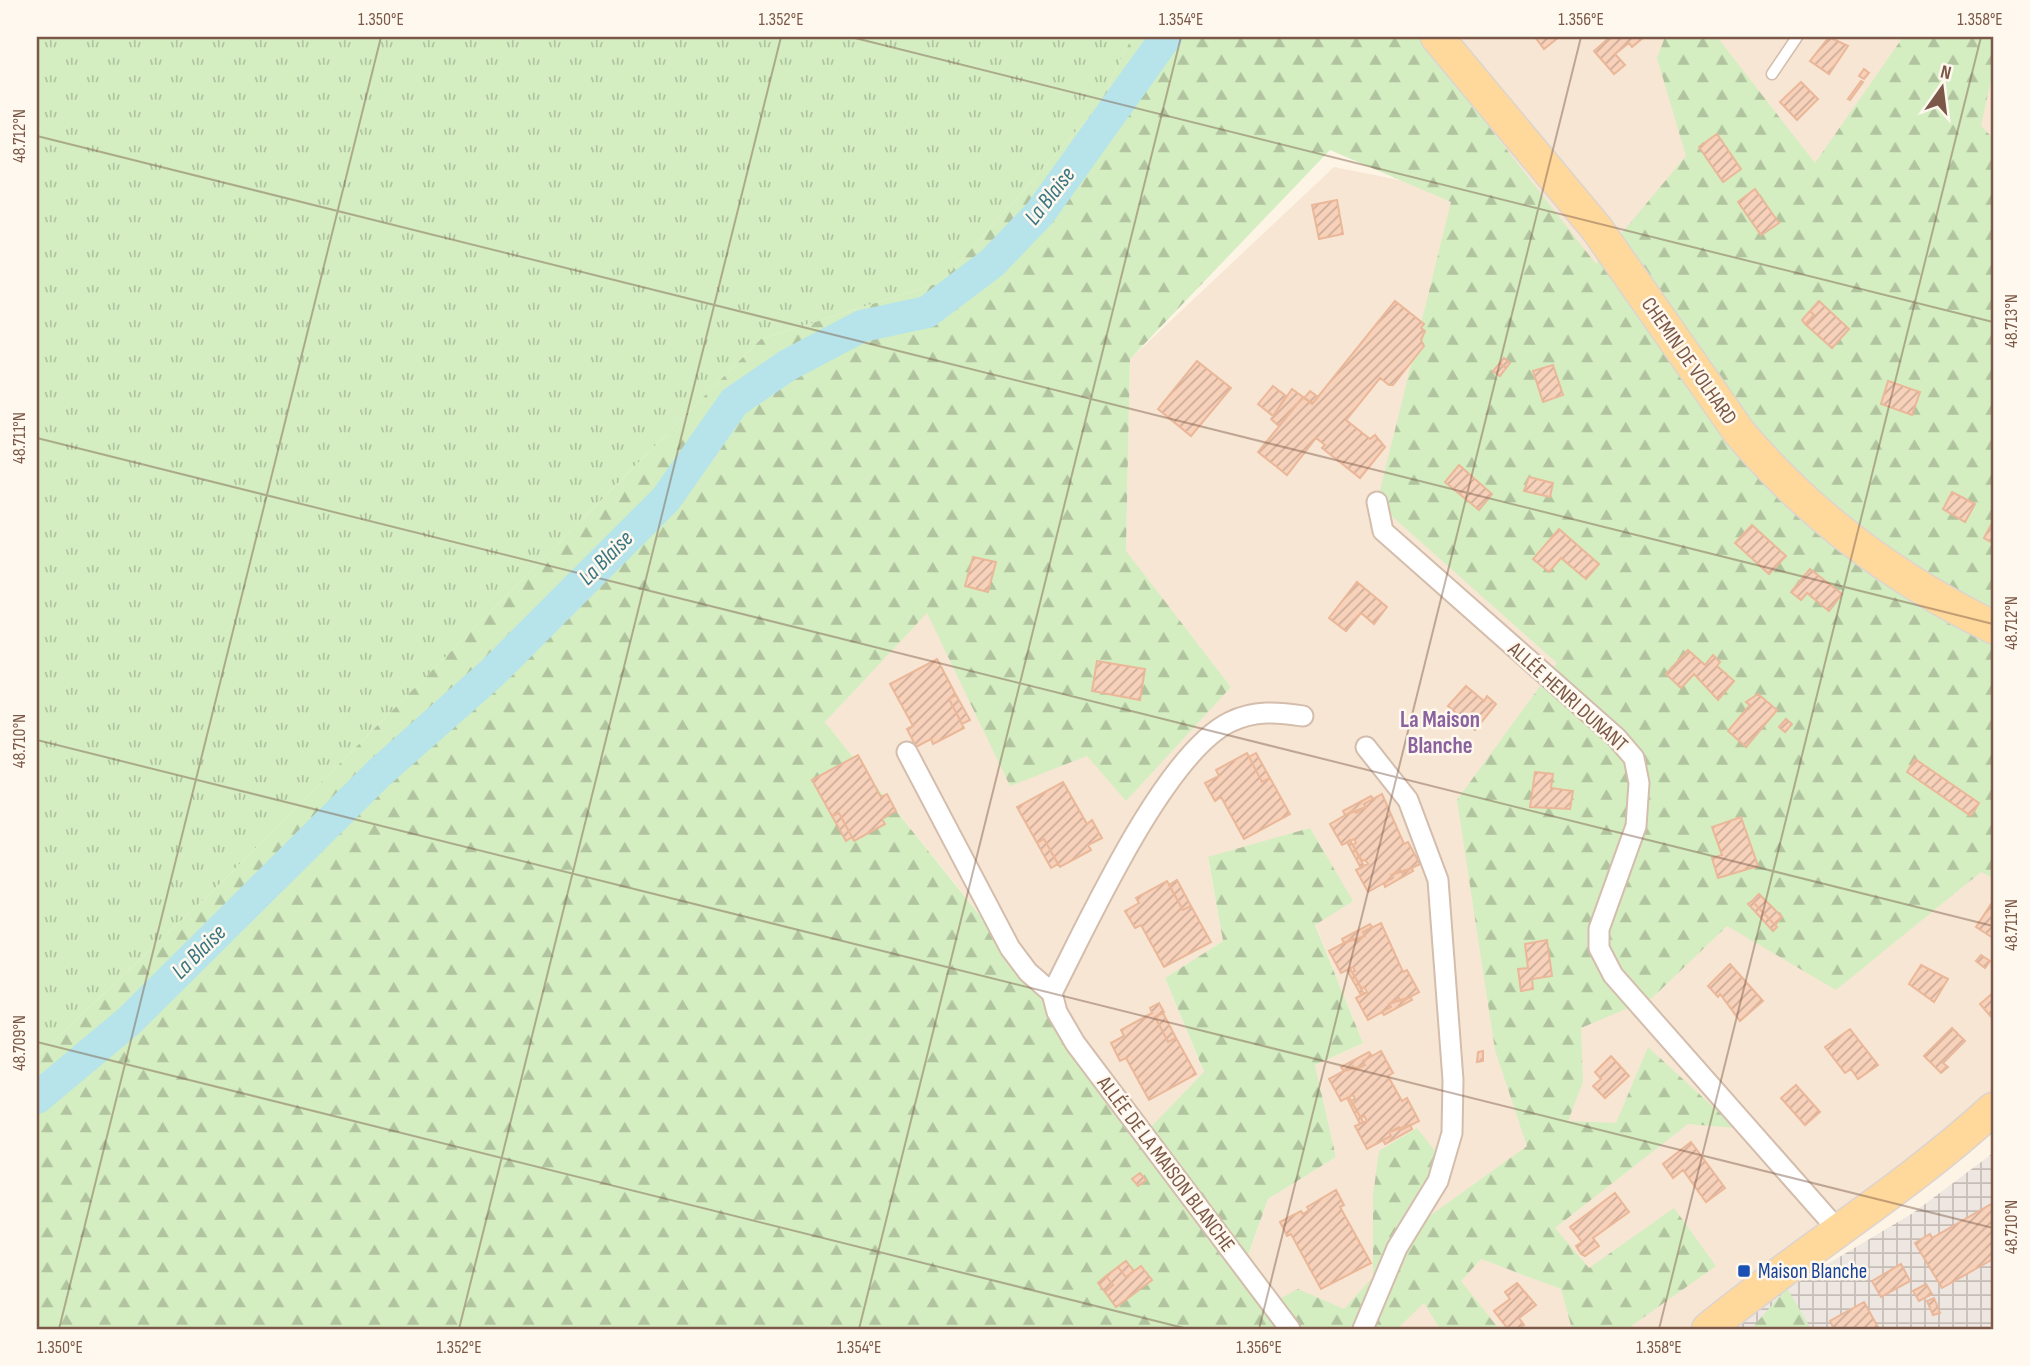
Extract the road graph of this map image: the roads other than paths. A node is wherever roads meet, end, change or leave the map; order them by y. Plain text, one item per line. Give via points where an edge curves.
1 (1437, 37) edge
2 (1464, 37) edge
3 (1797, 37) edge
4 (1772, 74) dead end
5 (1377, 502) dead end
6 (1993, 606) edge
7 (1993, 627) edge
8 (1303, 716) dead end
9 (1366, 747) dead end
10 (907, 752) dead end
11 (1052, 993) junction
12 (1993, 1109) edge
13 (1838, 1230) junction
14 (1290, 1329) edge
15 (1363, 1329) edge
16 (1707, 1329) edge

1 - 7 main road, CHEMIN DE VOLHARD via 1582,210 1765,463 1839,533 1882,565
2 - 6 main road, CHEMIN DE VOLHARD via 1595,198 1747,410 1793,463 1878,538 1918,566
3 - 4 lane
5 - 13 street, ALLÉE HENRI DUNANT via 1383,531 1616,737 1634,758 1639,783 1636,826 1599,929 1599,948 1614,975
8 - 11 street via 1269,710 1231,721 1202,741 1140,824
9 - 15 street via 1408,800 1438,880 1453,1080 1452,1133 1438,1181 1397,1248
10 - 11 street via 1010,948
11 - 14 street, ALLÉE DE LA MAISON BLANCHE via 1056,1012 1075,1043
12 - 13 main road via 1957,1143
13 - 16 main road

